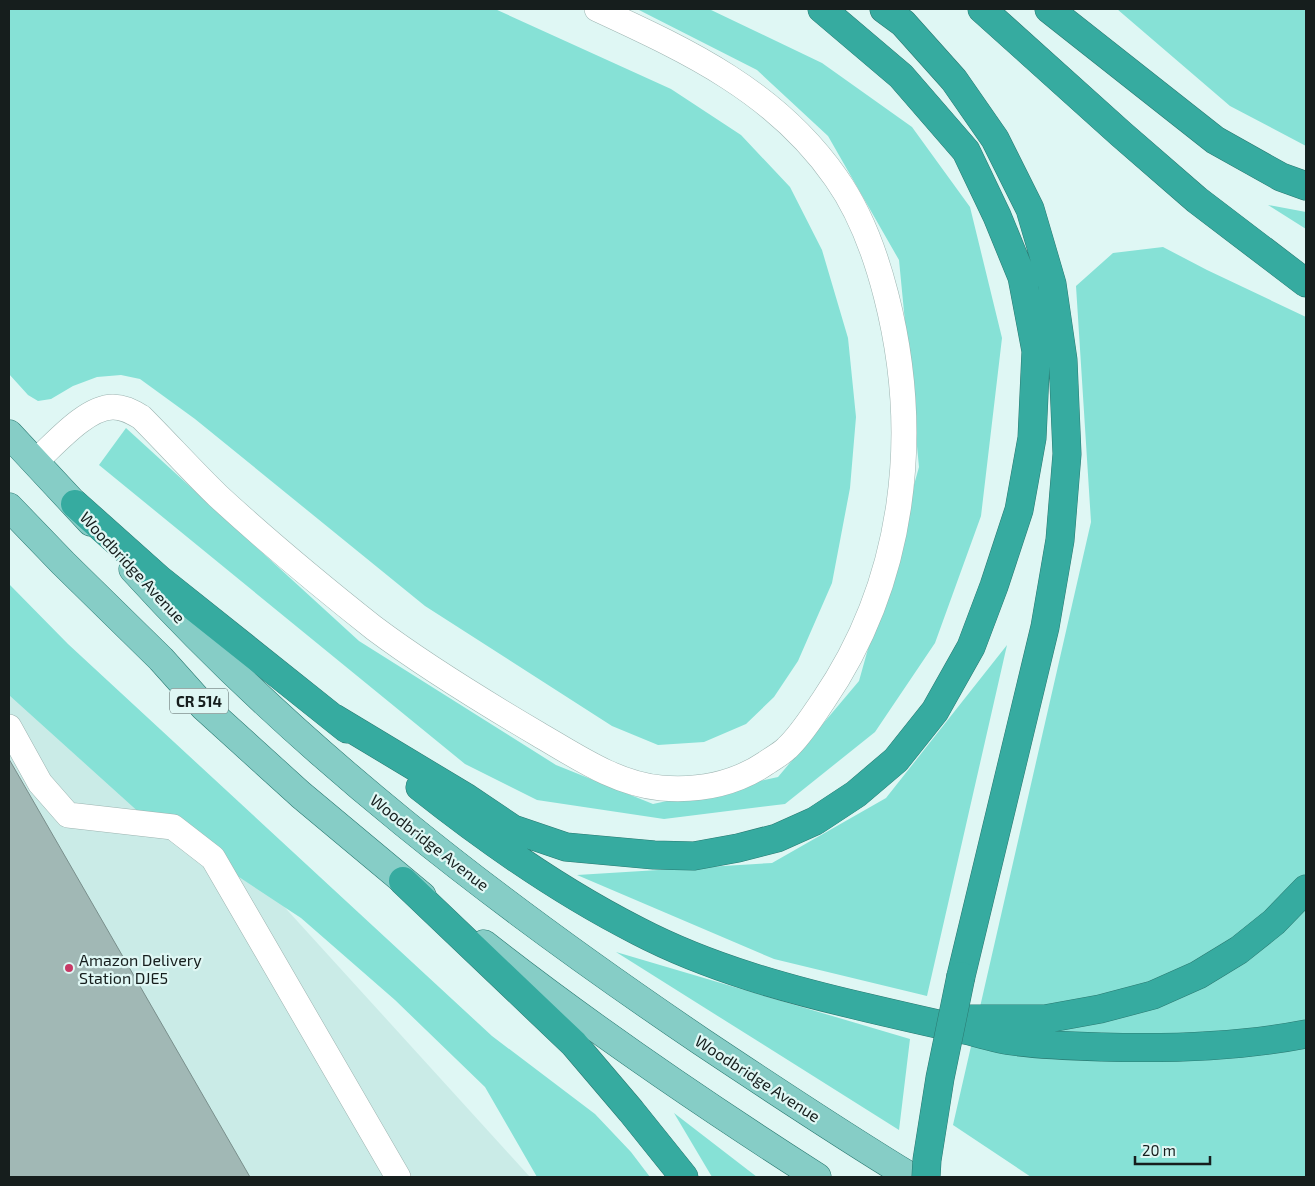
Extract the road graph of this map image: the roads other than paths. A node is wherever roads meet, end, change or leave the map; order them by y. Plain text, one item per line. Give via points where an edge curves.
1 (597, 9) edge
2 (822, 9) edge
3 (884, 9) edge
4 (982, 9) edge
5 (1049, 9) edge
6 (1306, 186) edge
7 (1306, 283) edge
8 (9, 434) edge
9 (35, 462) junction
10 (75, 504) junction
11 (9, 506) edge
12 (334, 718) junction
13 (9, 728) edge
14 (404, 881) junction
15 (1306, 889) edge
16 (892, 1014) junction
17 (1306, 1034) edge
18 (398, 1177) edge
19 (684, 1177) edge
20 (817, 1177) edge
21 (911, 1177) edge
22 (926, 1177) edge

1 - 9 lane via 677,46 722,72 764,100 804,137 839,181 865,231 893,321 903,392 904,448 900,508 887,565 866,625 844,670 786,750 755,771 724,784 693,789 658,788 623,780 510,717 377,629 294,563 216,494 142,417 128,409 112,407 85,417
2 - 12 highway via 901,76 966,151 1022,277 1036,351 1032,438 1019,510 971,647 935,711 896,760 856,794 815,820 777,838 694,856 654,856 566,847 513,828
3 - 22 highway, bridge via 903,23 954,80 995,139 1030,209 1052,284 1063,360 1067,454 1060,540 1045,628 961,976 940,1078
4 - 7 highway via 1197,200
5 - 6 highway via 1215,140 1281,177
8 - 9 main road, Woodbridge Avenue / CR 514
9 - 10 main road, Woodbridge Avenue / CR 514
10 - 12 highway via 159,579
10 - 21 main road, Woodbridge Avenue / CR 514 via 237,676 327,760 431,844 530,921 641,1000
11 - 14 main road, CR 514 via 161,659 204,707 301,795
12 - 16 highway via 460,819 526,866 639,932 698,958 759,979
13 - 18 lane via 40,783 68,816 173,827 212,858
14 - 19 highway via 574,1044
14 - 20 main road, CR 514 via 614,1041
15 - 16 highway via 1274,922 1239,950 1198,975 1153,995 1045,1019
16 - 17 highway via 1012,1041 1080,1046 1176,1048

